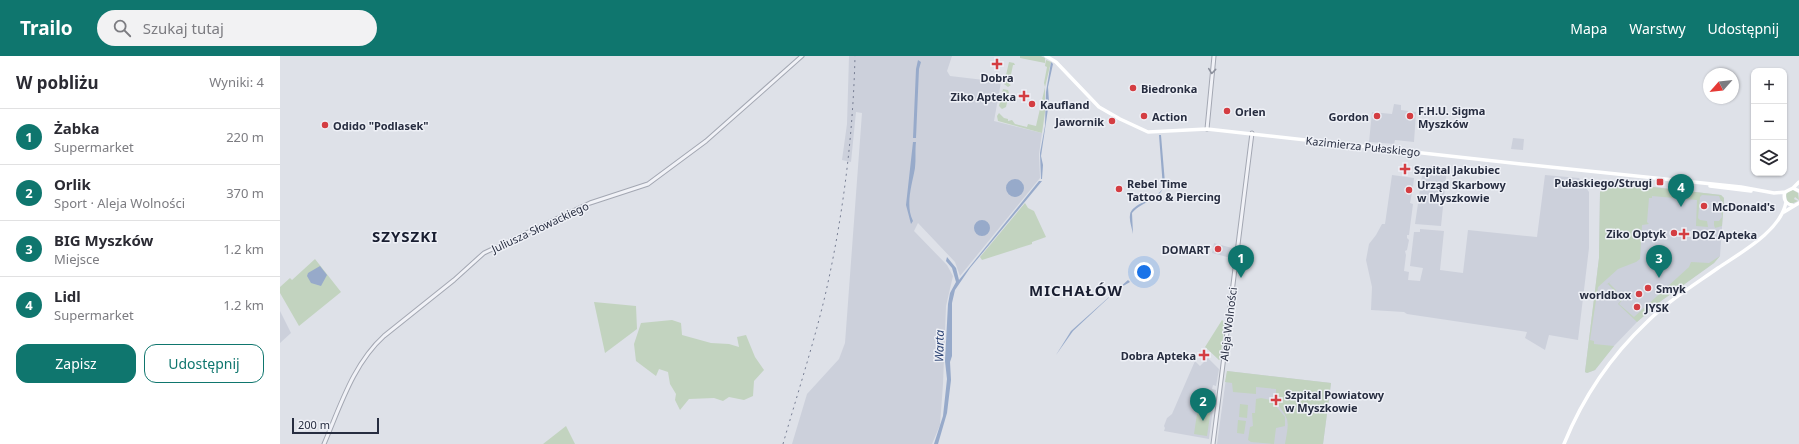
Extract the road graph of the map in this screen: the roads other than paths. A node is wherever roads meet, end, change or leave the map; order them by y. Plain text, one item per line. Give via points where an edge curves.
1 (802, 56) edge
2 (1214, 56) edge
3 (1048, 57) edge
4 (1207, 128) junction
5 (1252, 133) junction
6 (1799, 182) edge
7 (1793, 188) junction
8 (1799, 190) edge
9 (1785, 192) junction
10 (1774, 193) junction
11 (1785, 200) junction
12 (1799, 202) edge
13 (1792, 205) junction
14 (1783, 212) junction
15 (324, 444) edge
16 (1213, 444) edge
17 (1564, 444) edge

1 - 15 street, Juliusza Słowackiego via 706,141 648,184 590,203 480,256 374,346 354,376
2 -> 4 street
3 - 4 main road, Kazimierza Pułaskiego via 1105,110 1138,128 1156,132
4 - 5 main road, Kazimierza Pułaskiego
5 - 10 main road, Kazimierza Pułaskiego via 1741,187
5 - 16 street, Aleja Wolności
6 - 7 main road
7 - 8 main road
7 - 9 main road
9 - 10 main road
9 - 11 main road
10 - 11 main road
11 - 13 main road
11 - 14 main road
12 - 13 main road
13 - 14 main road
14 - 17 main road via 1760,239 1661,309 1627,342 1613,357 1586,396

